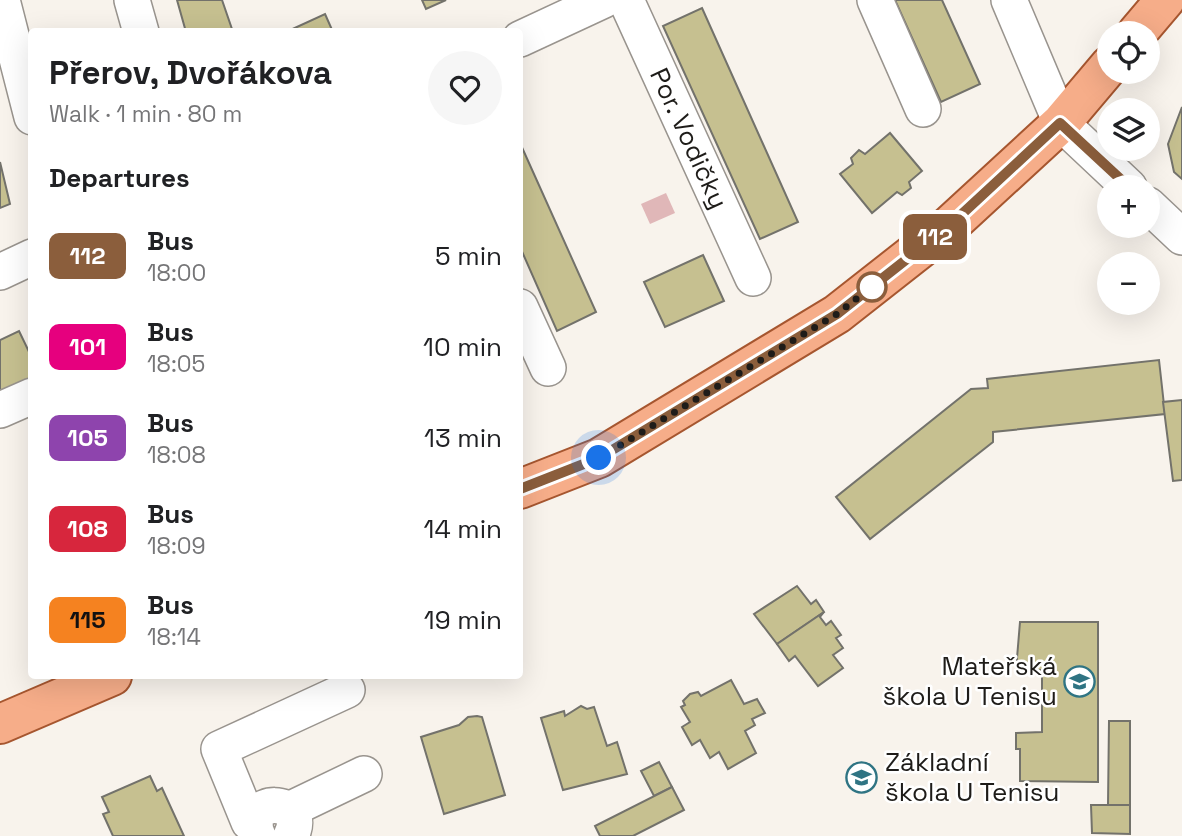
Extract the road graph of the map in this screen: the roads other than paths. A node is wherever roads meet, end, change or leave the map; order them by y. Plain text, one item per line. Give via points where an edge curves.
1 (2, 0) edge
2 (132, 0) edge
3 (604, 0) edge
4 (626, 0) edge
5 (875, 0) edge
6 (1009, 0) edge
7 (1167, 0) edge
8 (1182, 6) edge
9 (1148, 21) edge
10 (140, 28) edge
11 (523, 38) edge
12 (1097, 80) edge
13 (28, 101) edge
14 (923, 109) dead end
15 (1060, 123) junction
16 (1116, 175) edge
17 (1160, 216) edge
18 (1182, 237) edge
19 (28, 259) edge
20 (0, 272) edge
21 (753, 278) dead end
22 (523, 313) edge
23 (548, 369) dead end
24 (28, 398) edge
25 (0, 410) edge
26 (523, 488) edge
27 (104, 679) edge
28 (347, 690) dead end
29 (0, 724) edge
30 (364, 774) dead end
31 (290, 823) edge
32 (256, 829) edge

1 - 13 street
2 - 10 street
3 - 11 street
4 - 21 street, Por. Vodičky
5 - 14 street
6 - 15 street
7 - 8 street
7 - 9 main road
12 - 15 main road
15 - 16 street
15 - 26 main road via 949,226 837,314 599,458
17 - 18 street
19 - 20 street
22 - 23 street
24 - 25 street
27 - 29 main road
28 - 32 street via 219,749
30 - 31 street
31 - 32 street via 277,805 265,807

